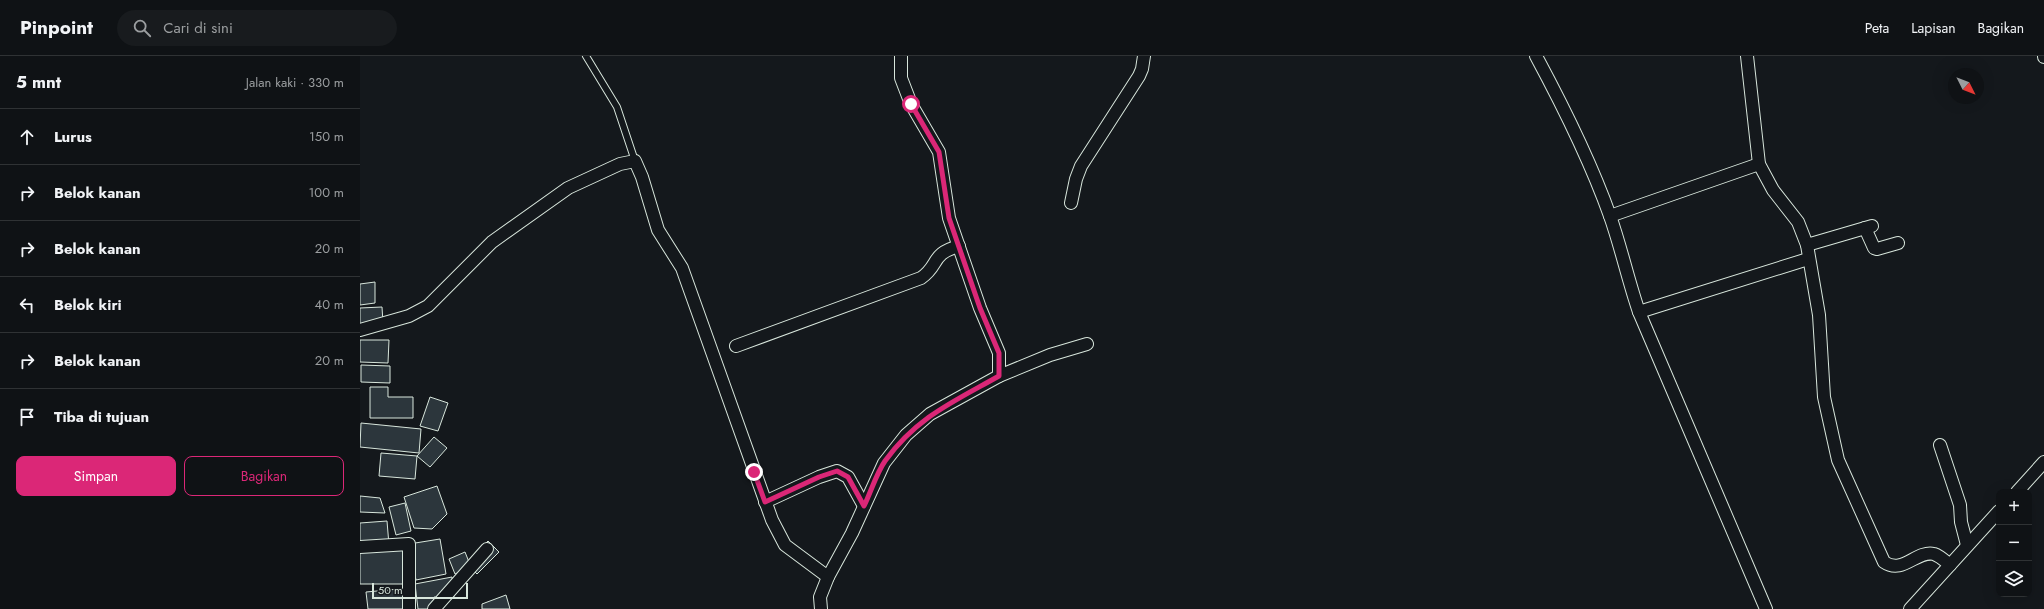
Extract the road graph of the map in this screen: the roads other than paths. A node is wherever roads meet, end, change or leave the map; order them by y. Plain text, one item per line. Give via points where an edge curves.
1 (586, 56) edge
2 (901, 56) edge
3 (1144, 56) edge
4 (1536, 56) edge
5 (1747, 56) edge
6 (635, 162) junction
7 (1759, 164) junction
8 (1071, 203) dead end
9 (1610, 216) junction
10 (1898, 243) dead end
11 (1807, 245) junction
12 (959, 246) junction
13 (1808, 259) junction
14 (1639, 312) junction
15 (360, 330) edge
16 (1087, 344) dead end
17 (736, 346) dead end
18 (999, 376) junction
19 (1940, 445) dead end
20 (2044, 462) edge
21 (2020, 489) edge
22 (765, 502) junction
23 (864, 506) junction
24 (1996, 514) edge
25 (1967, 545) junction
26 (360, 547) edge
27 (487, 549) dead end
28 (1950, 565) junction
29 (828, 577) junction
30 (409, 609) edge
31 (434, 609) edge
32 (821, 609) edge
33 (1766, 609) edge
34 (1910, 609) edge

1 - 6 lane via 617,107
2 - 12 street via 901,78 911,104 939,152 949,218
3 - 8 street via 1139,76 1081,166
4 - 9 street via 1575,131
5 - 7 street
6 - 15 street via 620,164 568,188 492,242 423,309 409,316
6 - 22 street via 658,230 682,268
7 - 9 street
7 - 11 street via 1773,190 1798,222
9 - 14 street
10 - 11 street via 1874,248 1868,227
11 - 13 street
12 - 17 street via 940,254 921,278
12 - 18 street via 980,308 999,353
13 - 14 street
13 - 28 street via 1819,315 1824,397 1838,460 1884,562 1897,567 1930,554 1936,555
14 - 33 street
16 - 18 street via 1050,355
18 - 23 street via 930,414 906,435 884,463
19 - 25 street via 1960,505
20 - 21 street
22 - 23 street via 837,471 848,477
22 - 29 street via 785,544
23 - 29 street
24 - 25 street
25 - 28 street
26 - 30 street via 409,544
27 - 31 street
28 - 34 street
29 - 32 street via 820,597

